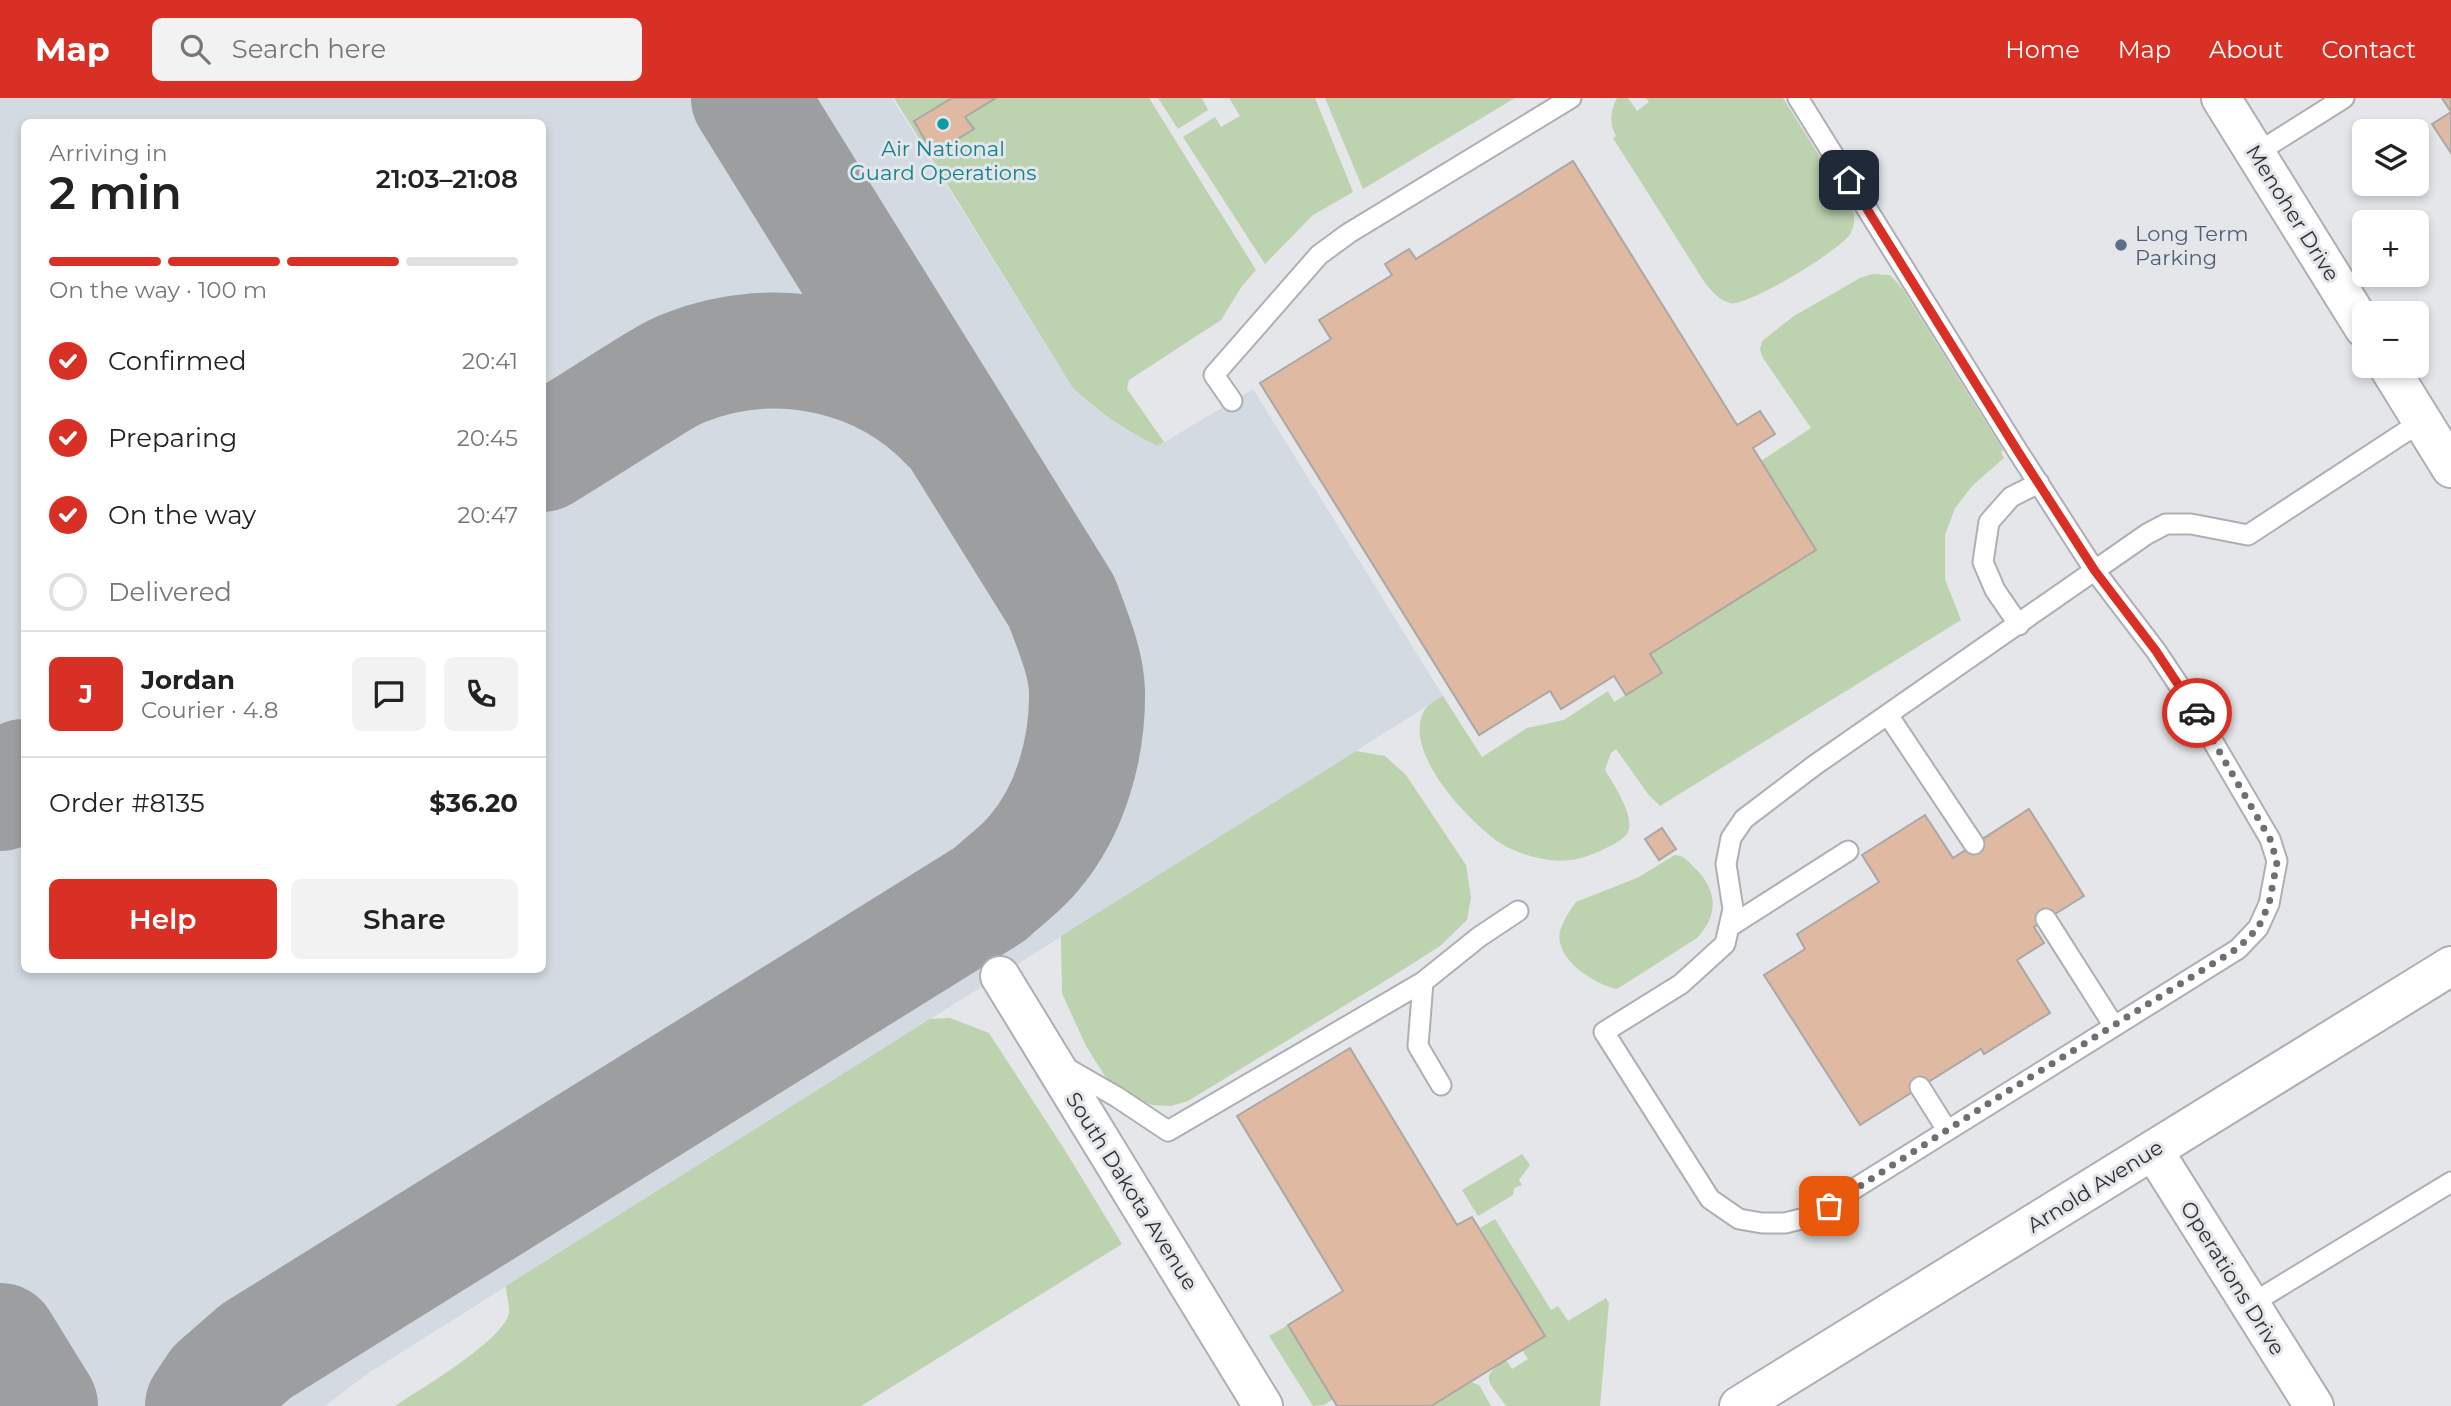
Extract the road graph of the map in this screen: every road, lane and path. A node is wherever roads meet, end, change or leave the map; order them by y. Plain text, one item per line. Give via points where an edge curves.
1 (1571, 98) edge
2 (1798, 98) edge
3 (2221, 98) edge
4 (2344, 98) edge
5 (2255, 154) junction
6 (2352, 309) edge
7 (2395, 378) edge
8 (1232, 401) dead end
9 (2422, 421) junction
10 (2451, 468) edge
11 (2039, 483) junction
12 (2095, 571) junction
13 (2019, 625) junction
14 (1888, 715) junction
15 (1974, 844) dead end
16 (1848, 851) dead end
17 (1518, 911) dead end
18 (2046, 919) dead end
19 (1729, 927) junction
20 (2451, 967) edge
21 (1000, 976) dead end
22 (1423, 982) junction
23 (2114, 1026) junction
24 (1051, 1059) junction
25 (1441, 1086) dead end
26 (1920, 1087) dead end
27 (1947, 1130) junction
28 (2153, 1150) junction
29 (2451, 1182) edge
30 (2251, 1304) junction
31 (1749, 1404) edge
32 (1263, 1406) edge
33 (2314, 1406) edge

1 - 8 lane via 1319,255 1214,375
2 - 11 lane
3 - 5 street, Menoher Drive
4 - 5 lane
5 - 6 street, Menoher Drive
7 - 9 street
9 - 10 street
9 - 12 lane via 2248,535 2166,524
11 - 12 lane
11 - 13 lane via 2011,497 1989,522 1983,562
12 - 13 lane
12 - 23 lane via 2189,699 2255,811 2277,862 2269,904 2258,928 2245,942
13 - 14 lane
14 - 15 lane
14 - 19 lane via 1744,819 1731,838 1726,864 1733,909
16 - 19 lane
17 - 22 lane
18 - 23 lane
19 - 27 lane via 1725,944 1681,984 1604,1032 1710,1199 1740,1219 1785,1223 1809,1217
20 - 28 street, Arnold Avenue
21 - 24 street, South Dakota Avenue
22 - 24 lane via 1168,1132
22 - 25 lane via 1418,1046
23 - 27 lane
24 - 32 street, South Dakota Avenue
26 - 27 lane
28 - 30 street, Operations Drive
28 - 31 street, Arnold Avenue
29 - 30 lane
30 - 33 street, Operations Drive

